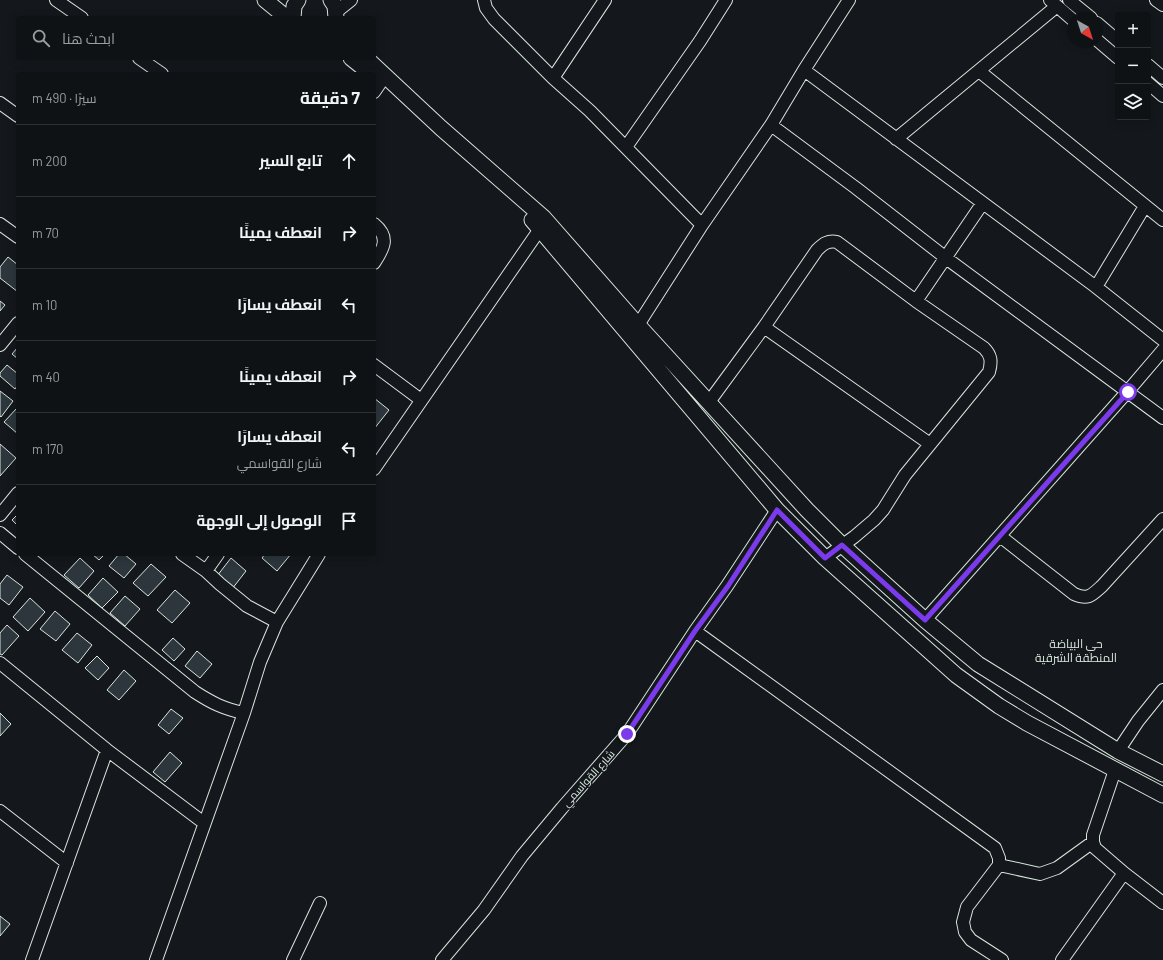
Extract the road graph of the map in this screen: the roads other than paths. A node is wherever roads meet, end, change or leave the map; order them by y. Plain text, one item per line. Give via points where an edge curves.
1 (56, 0) edge
2 (265, 0) edge
3 (298, 0) edge
4 (351, 0) edge
5 (484, 0) edge
6 (605, 0) edge
7 (726, 0) edge
8 (849, 0) edge
9 (1156, 0) edge
10 (1074, 1) edge
11 (1054, 3) edge
12 (1163, 5) edge
13 (334, 10) edge
14 (1085, 12) edge
15 (1067, 15) edge
16 (79, 16) edge
17 (285, 16) edge
18 (293, 16) edge
19 (1103, 28) edge
20 (1115, 38) edge
21 (1103, 45) edge
22 (1115, 55) edge
23 (142, 60) edge
24 (353, 60) edge
25 (367, 60) edge
26 (1151, 68) edge
27 (804, 70) junction
28 (979, 71) junction
29 (159, 72) edge
30 (368, 72) edge
31 (373, 72) edge
32 (553, 78) junction
33 (1163, 78) edge
34 (377, 80) edge
35 (1151, 86) edge
36 (1163, 96) edge
37 (0, 103) edge
38 (16, 115) edge
39 (771, 125) junction
40 (896, 139) junction
41 (626, 148) junction
42 (982, 204) junction
43 (1145, 206) junction
44 (1163, 220) edge
45 (542, 223) junction
46 (0, 224) edge
47 (702, 225) junction
48 (376, 226) edge
49 (16, 236) edge
50 (946, 258) junction
51 (376, 259) edge
52 (1096, 287) junction
53 (916, 301) junction
54 (16, 325) edge
55 (638, 326) junction
56 (764, 327) junction
57 (1163, 340) edge
58 (0, 345) edge
59 (1163, 350) edge
60 (376, 366) edge
61 (1128, 392) junction
62 (421, 400) junction
63 (709, 402) junction
64 (1163, 418) edge
65 (736, 432) junction
66 (722, 444) junction
67 (930, 444) junction
68 (376, 466) edge
69 (16, 495) edge
70 (777, 510) junction
71 (0, 515) edge
72 (1163, 519) edge
73 (0, 533) edge
74 (1000, 536) junction
75 (842, 545) junction
76 (16, 546) edge
77 (27, 556) edge
78 (185, 556) edge
79 (217, 556) edge
80 (318, 556) edge
81 (825, 558) junction
82 (206, 571) junction
83 (925, 620) junction
84 (277, 622) junction
85 (695, 631) junction
86 (0, 663) edge
87 (1163, 690) edge
88 (244, 713) junction
89 (107, 750) junction
90 (1118, 751) junction
91 (1115, 770) junction
92 (1163, 774) edge
93 (1163, 795) edge
94 (0, 811) edge
95 (204, 823) junction
96 (1093, 842) junction
97 (67, 863) junction
98 (999, 865) junction
99 (1124, 873) junction
100 (320, 903) dead end
101 (1163, 903) edge
102 (32, 960) edge
103 (156, 960) edge
104 (293, 960) edge
105 (442, 960) edge
106 (1002, 960) edge
107 (1062, 960) edge

1 - 16 street
2 - 17 main road
3 - 18 main road via 294,6
4 - 13 street
5 - 32 street via 494,19
6 - 32 street
7 - 41 street
8 - 27 street
9 - 12 street
10 - 14 street
11 - 15 street
11 - 28 street
19 - 20 street
21 - 22 street
23 - 29 street
24 - 30 main road
25 - 31 main road
26 - 33 street
27 - 39 street
27 - 40 street
28 - 40 street
28 - 43 street
32 - 41 street
34 - 45 main road via 472,156
35 - 36 street
37 - 38 street
39 - 47 street
39 - 50 street
40 - 42 street
41 - 47 street
42 - 50 street
42 - 52 street
43 - 44 street
43 - 52 street
45 - 55 main road
45 - 62 street
45 - 66 main road via 558,252
46 - 49 street
47 - 55 street
48 - 51 street via 380,229 384,243
50 - 53 street
50 - 61 street
52 - 57 street
53 - 56 street via 837,242 832,241 821,245 817,250
53 - 67 street via 984,348 991,357 989,372
54 - 58 street
55 - 63 main road
56 - 63 street
56 - 67 street
59 - 61 street
60 - 62 street
61 - 64 street
61 - 74 street
62 - 68 street
63 - 65 main road
65 - 66 main road
65 - 75 main road via 806,510
66 - 70 main road
67 - 75 street via 882,510 867,526
69 - 71 street
70 - 81 main road
70 - 85 street, شارع القواسمي via 728,586
72 - 74 street via 1102,586 1087,597 1074,594
73 - 76 street
74 - 83 street
75 - 81 street
75 - 83 main road
77 - 88 street via 195,692 216,705
78 - 82 street
79 - 82 street
80 - 84 street
81 - 91 main road via 956,675 1027,723
82 - 84 street via 246,606
83 - 90 main road via 978,664
84 - 88 street via 260,662
85 - 98 street via 995,848
85 - 105 street, شارع القواسمي via 627,734 522,856 484,910
86 - 89 street
87 - 90 street
88 - 95 street
89 - 95 street
89 - 97 street
90 - 92 main road
91 - 93 main road
91 - 96 street via 1092,835
94 - 97 street
95 - 103 street
96 - 98 street via 1057,868 1040,874
96 - 99 street via 1095,848
97 - 102 street
98 - 106 street via 967,907 963,922 965,932 971,940
99 - 101 street
99 - 107 street
100 - 104 street

